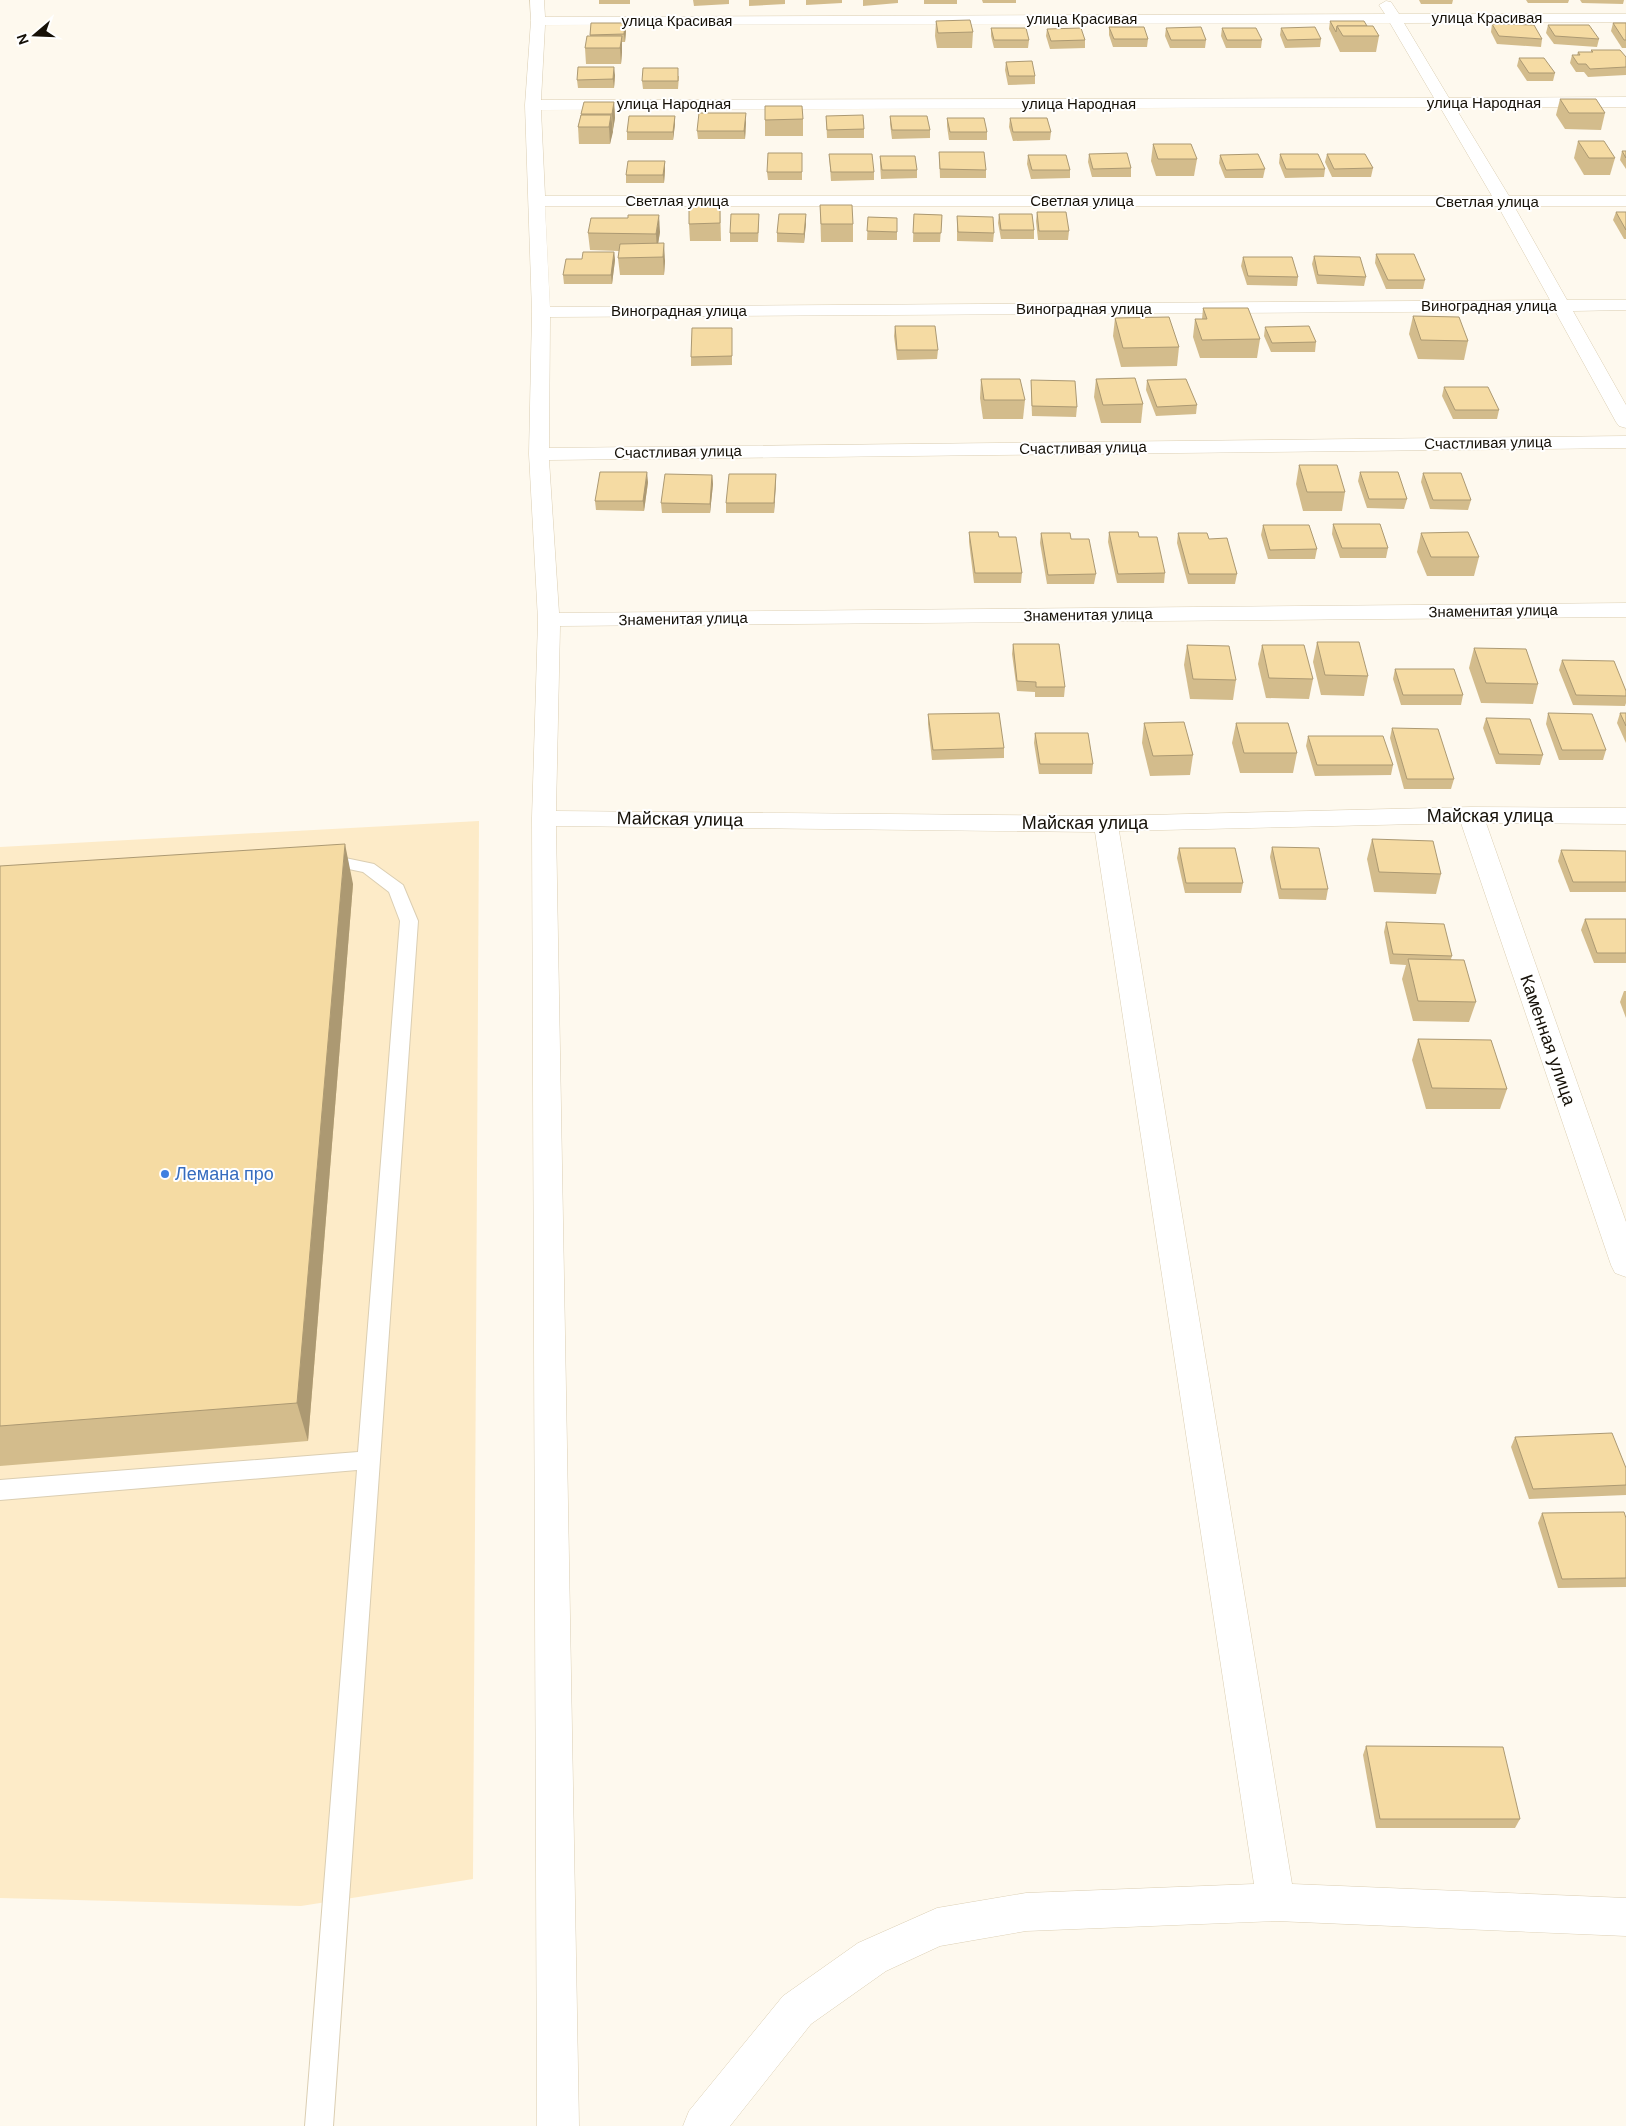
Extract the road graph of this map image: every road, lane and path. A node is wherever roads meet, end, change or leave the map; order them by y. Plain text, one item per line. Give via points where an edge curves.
1 (1383, 0) edge
2 (538, 11) edge
3 (1394, 18) junction
4 (1626, 18) edge
5 (1626, 102) edge
6 (1445, 103) junction
7 (533, 105) junction
8 (538, 201) junction
9 (1626, 201) edge
10 (1504, 202) junction
11 (1626, 305) edge
12 (1562, 306) junction
13 (541, 312) junction
14 (1626, 422) edge
15 (1626, 442) edge
16 (540, 454) junction
17 (1626, 610) edge
18 (550, 620) junction
19 (1471, 815) junction
20 (1626, 816) edge
21 (544, 818) junction
22 (1106, 824) junction
23 (311, 857) edge
24 (1626, 1265) edge
25 (369, 1460) junction
26 (0, 1490) edge
27 (1276, 1902) junction
28 (1626, 1917) edge
29 (319, 2126) edge
30 (558, 2126) edge
31 (704, 2126) edge

1 - 3 street
2 - 3 street, улица Красивая
2 - 7 street
3 - 4 street, улица Красивая
3 - 6 street
5 - 6 street, улица Народная
6 - 7 street, улица Народная
6 - 10 street
7 - 8 street
8 - 10 street, Светлая улица
8 - 13 street
9 - 10 street, Светлая улица
10 - 12 street
11 - 12 street, Виноградная улица
12 - 13 street, Виноградная улица
12 - 14 street
13 - 16 street
15 - 16 street, Счастливая улица
16 - 18 street
17 - 18 street, Знаменитая улица
18 - 21 street
19 - 20 street, Майская улица
19 - 22 street, Майская улица
19 - 24 street, Каменная улица
21 - 22 street, Майская улица
21 - 30 street
22 - 27 street
23 - 25 lane via 368,868 397,889 409,921
25 - 26 lane
25 - 29 lane
27 - 28 street
27 - 31 street via 1026,1912 937,1927 872,1957 797,2010

